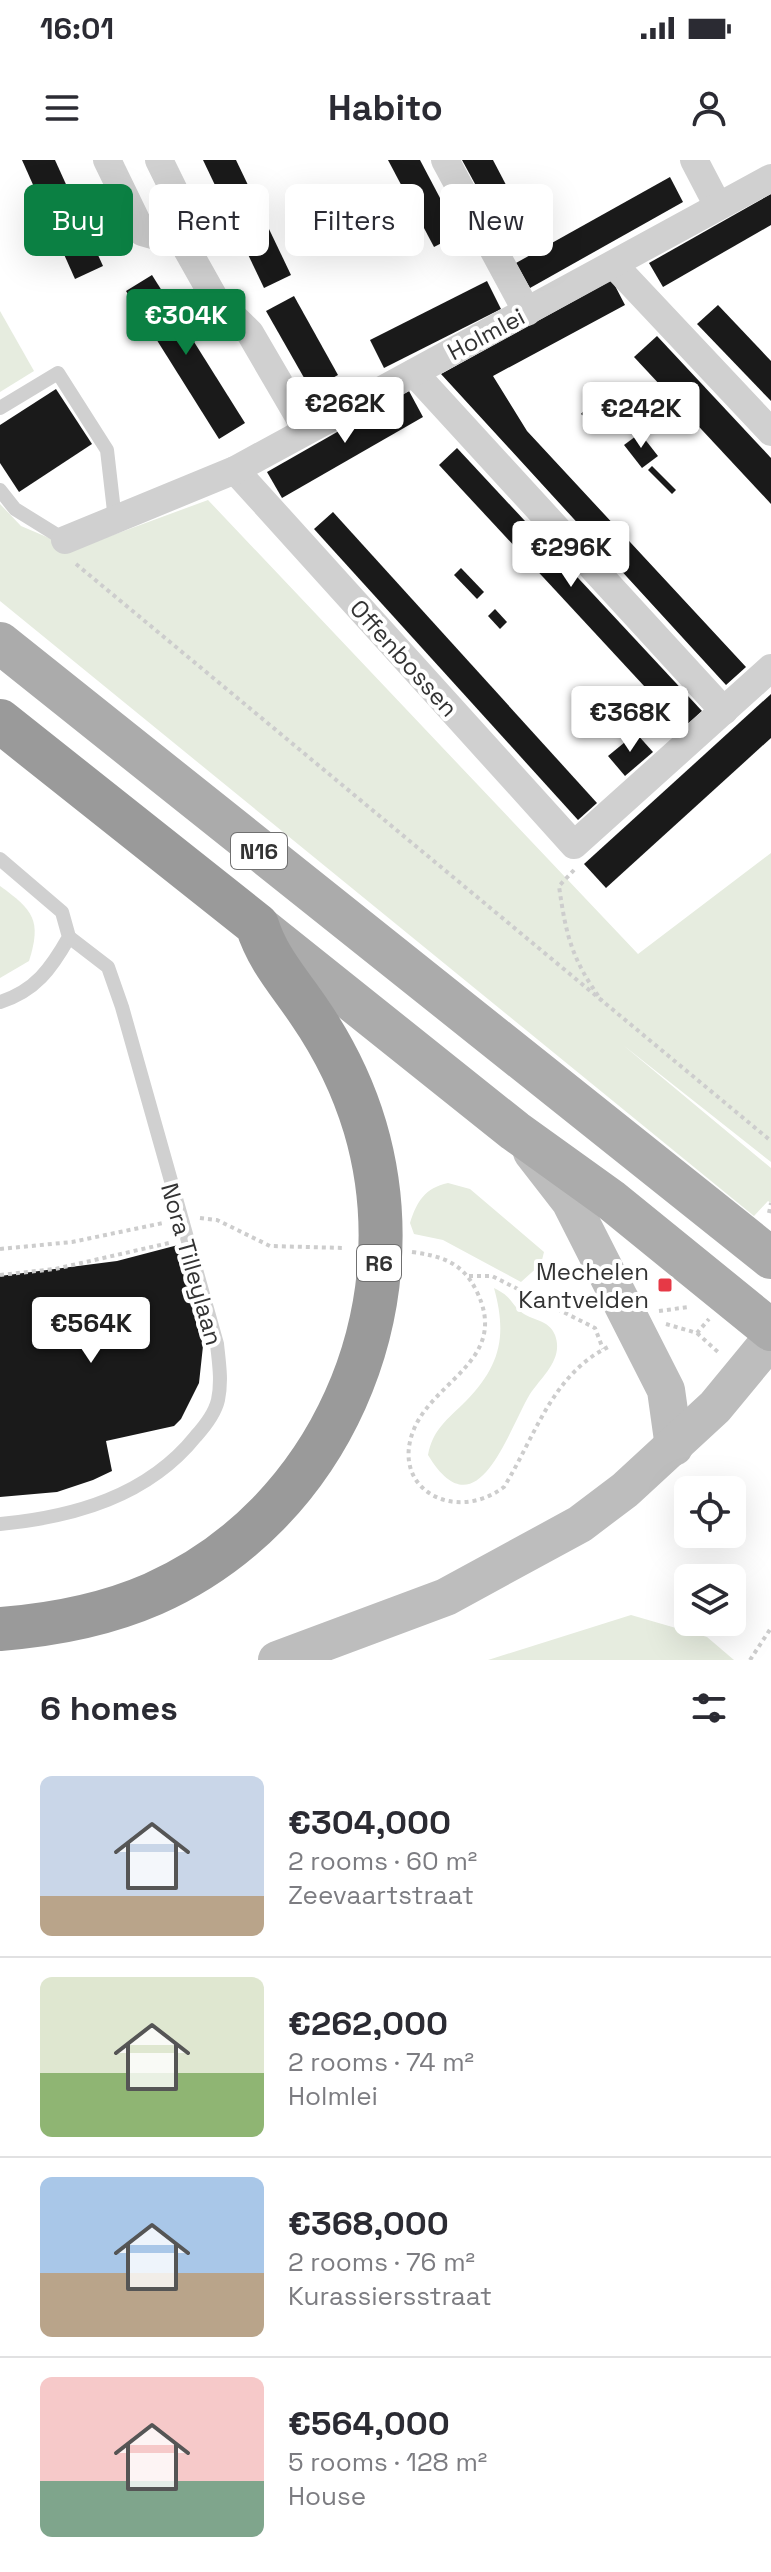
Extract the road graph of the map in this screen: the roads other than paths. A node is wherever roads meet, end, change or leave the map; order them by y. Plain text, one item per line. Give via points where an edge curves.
1 (107, 160) edge
2 (159, 160) edge
3 (445, 160) edge
4 (694, 160) edge
5 (771, 178) edge
6 (171, 184) edge
7 (718, 206) junction
8 (149, 234) edge
9 (191, 256) edge
10 (614, 265) junction
11 (527, 312) junction
12 (414, 373) junction
13 (0, 408) edge
14 (306, 429) junction
15 (771, 432) edge
16 (235, 470) junction
17 (0, 490) edge
18 (115, 520) junction
19 (65, 540) joint
20 (0, 643) edge
21 (771, 668) edge
22 (724, 711) junction
23 (0, 721) edge
24 (0, 859) edge
25 (257, 925) junction
26 (69, 937) junction
27 (0, 1002) edge
28 (515, 1131) junction
29 (771, 1258) edge
30 (771, 1330) edge
31 (771, 1339) edge
32 (674, 1447) junction
33 (0, 1524) edge
34 (0, 1629) edge
35 (277, 1660) edge

1 - 8 street via 142,232
2 - 6 street
3 - 11 street
4 - 7 street
5 - 7 street, Holmlei
7 - 10 street, Holmlei
9 - 14 street via 215,299 250,333
10 - 11 street, Holmlei
10 - 15 street
11 - 12 street, Holmlei
12 - 14 street, Holmlei
12 - 22 street
13 - 18 lane via 58,373 107,450
14 - 16 street, Holmlei
16 - 18 street, Holmlei
16 - 22 street, Offenbossen via 574,845
17 - 19 lane via 15,509
18 - 19 street, Holmlei
20 - 29 main road, N16
21 - 22 street
23 - 25 highway, N16
24 - 26 lane, Nora Tilleylaan via 62,912
25 - 28 main road, N16
25 - 34 highway, R6 via 272,962 310,1012 343,1070 374,1164 381,1232 379,1281 357,1374 336,1423 303,1475 280,1503 225,1550 140,1598 66,1621
26 - 27 lane via 45,978
26 - 33 lane, Nora Tilleylaan via 108,967 122,1007 217,1344 218,1403 174,1464 129,1489 53,1519
28 - 30 main road, N16 via 611,1200
28 - 32 street via 570,1201 666,1390
31 - 32 street
32 - 35 street via 580,1524 479,1579 391,1619

